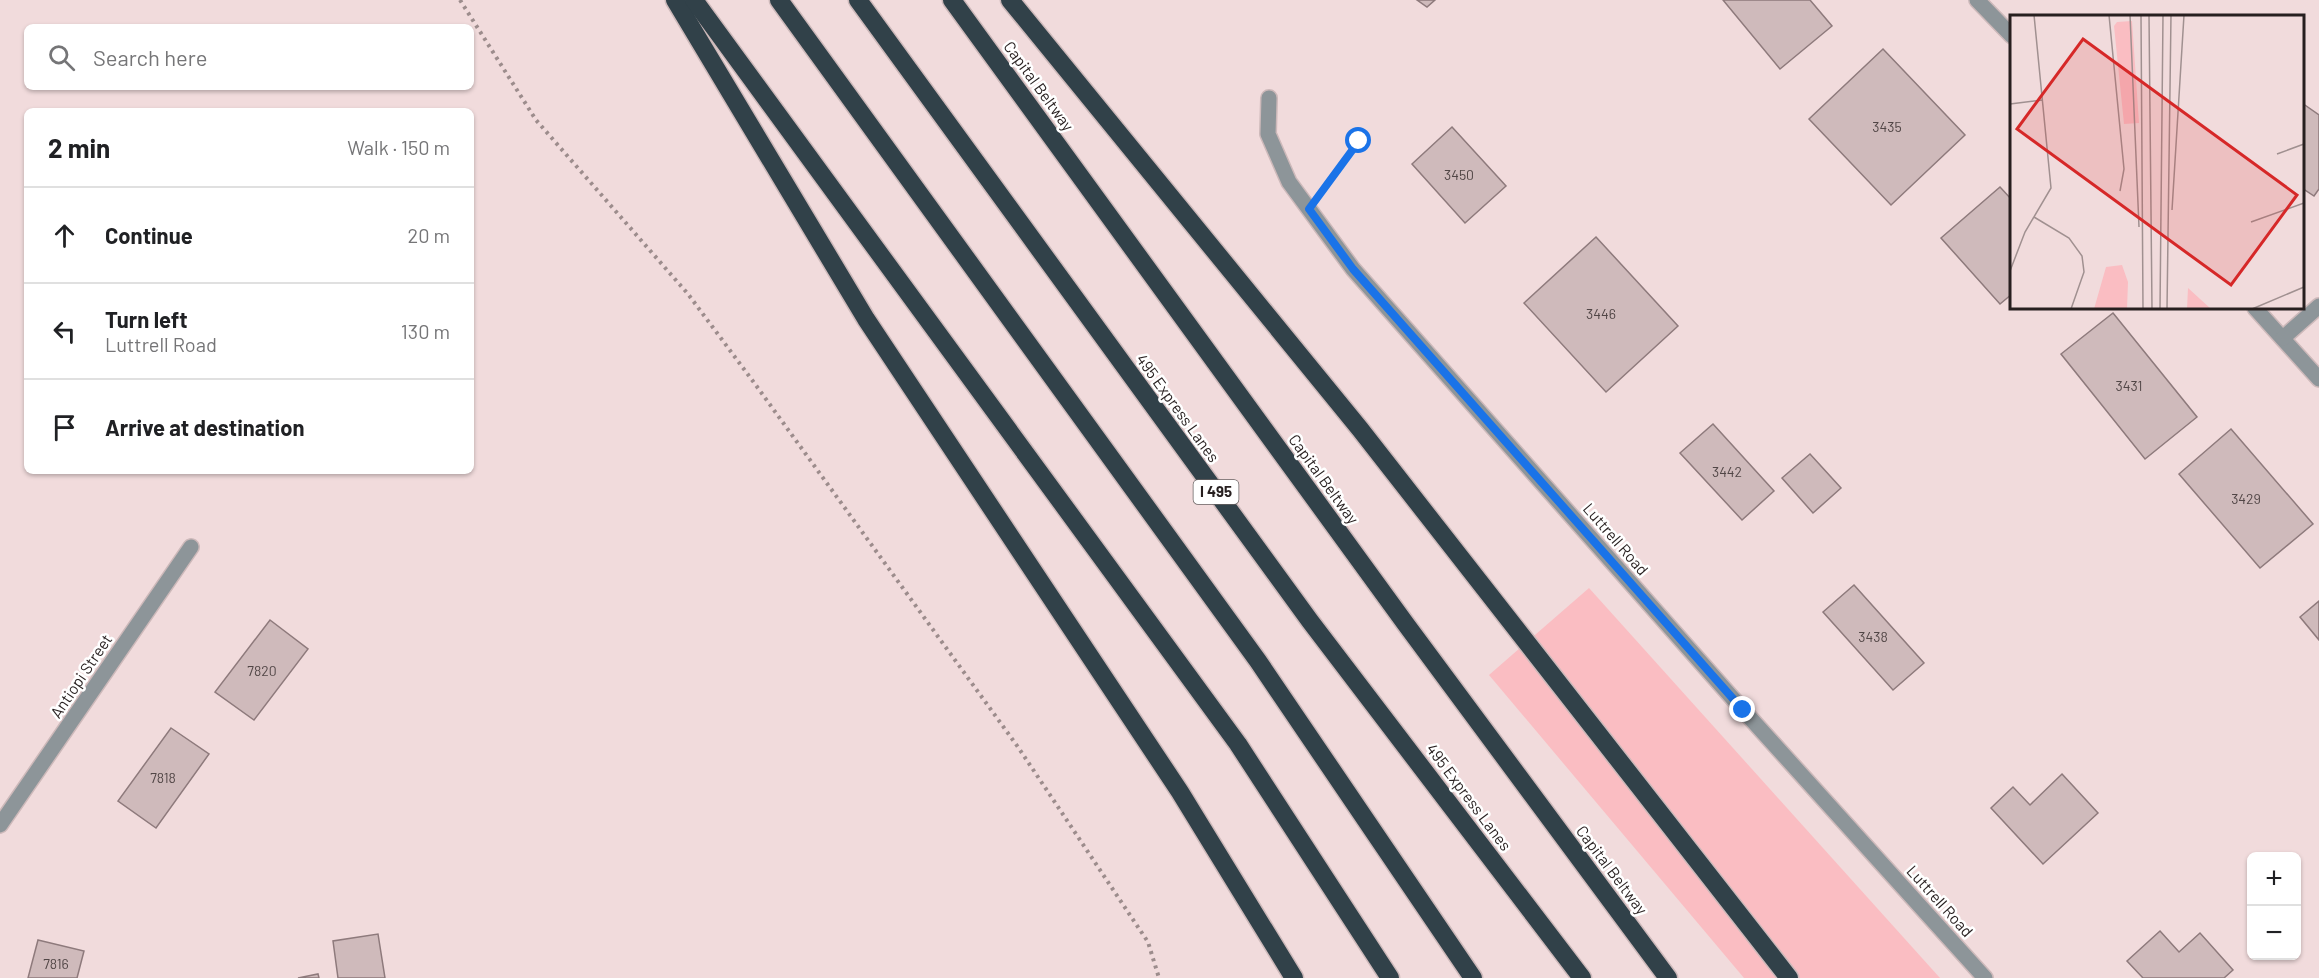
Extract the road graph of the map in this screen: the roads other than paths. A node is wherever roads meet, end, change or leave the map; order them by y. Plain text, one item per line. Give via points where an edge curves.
1 (675, 0) edge
2 (694, 0) edge
3 (779, 0) edge
4 (858, 0) edge
5 (952, 0) edge
6 (1010, 0) edge
7 (1977, 0) edge
8 (2010, 34) edge
9 (1269, 98) dead end
10 (2319, 306) edge
11 (2256, 309) edge
12 (2283, 338) junction
13 (2319, 379) edge
14 (191, 547) dead end
15 (0, 825) edge
16 (1294, 978) edge
17 (1390, 978) edge
18 (1473, 978) edge
19 (1582, 978) edge
20 (1668, 978) edge
21 (1789, 978) edge
22 (1985, 978) edge

1 - 16 highway via 866,319 1180,792
2 - 17 highway via 1238,744
3 - 18 highway via 1258,661
4 - 19 highway, 495 Express Lanes / I 495 via 1303,612
5 - 20 highway, Capital Beltway
6 - 21 highway via 1360,429
7 - 8 street
9 - 22 street, Luttrell Road via 1268,134 1289,182 1353,269
10 - 12 street
11 - 12 street
12 - 13 street
14 - 15 street, Antiopi Street

